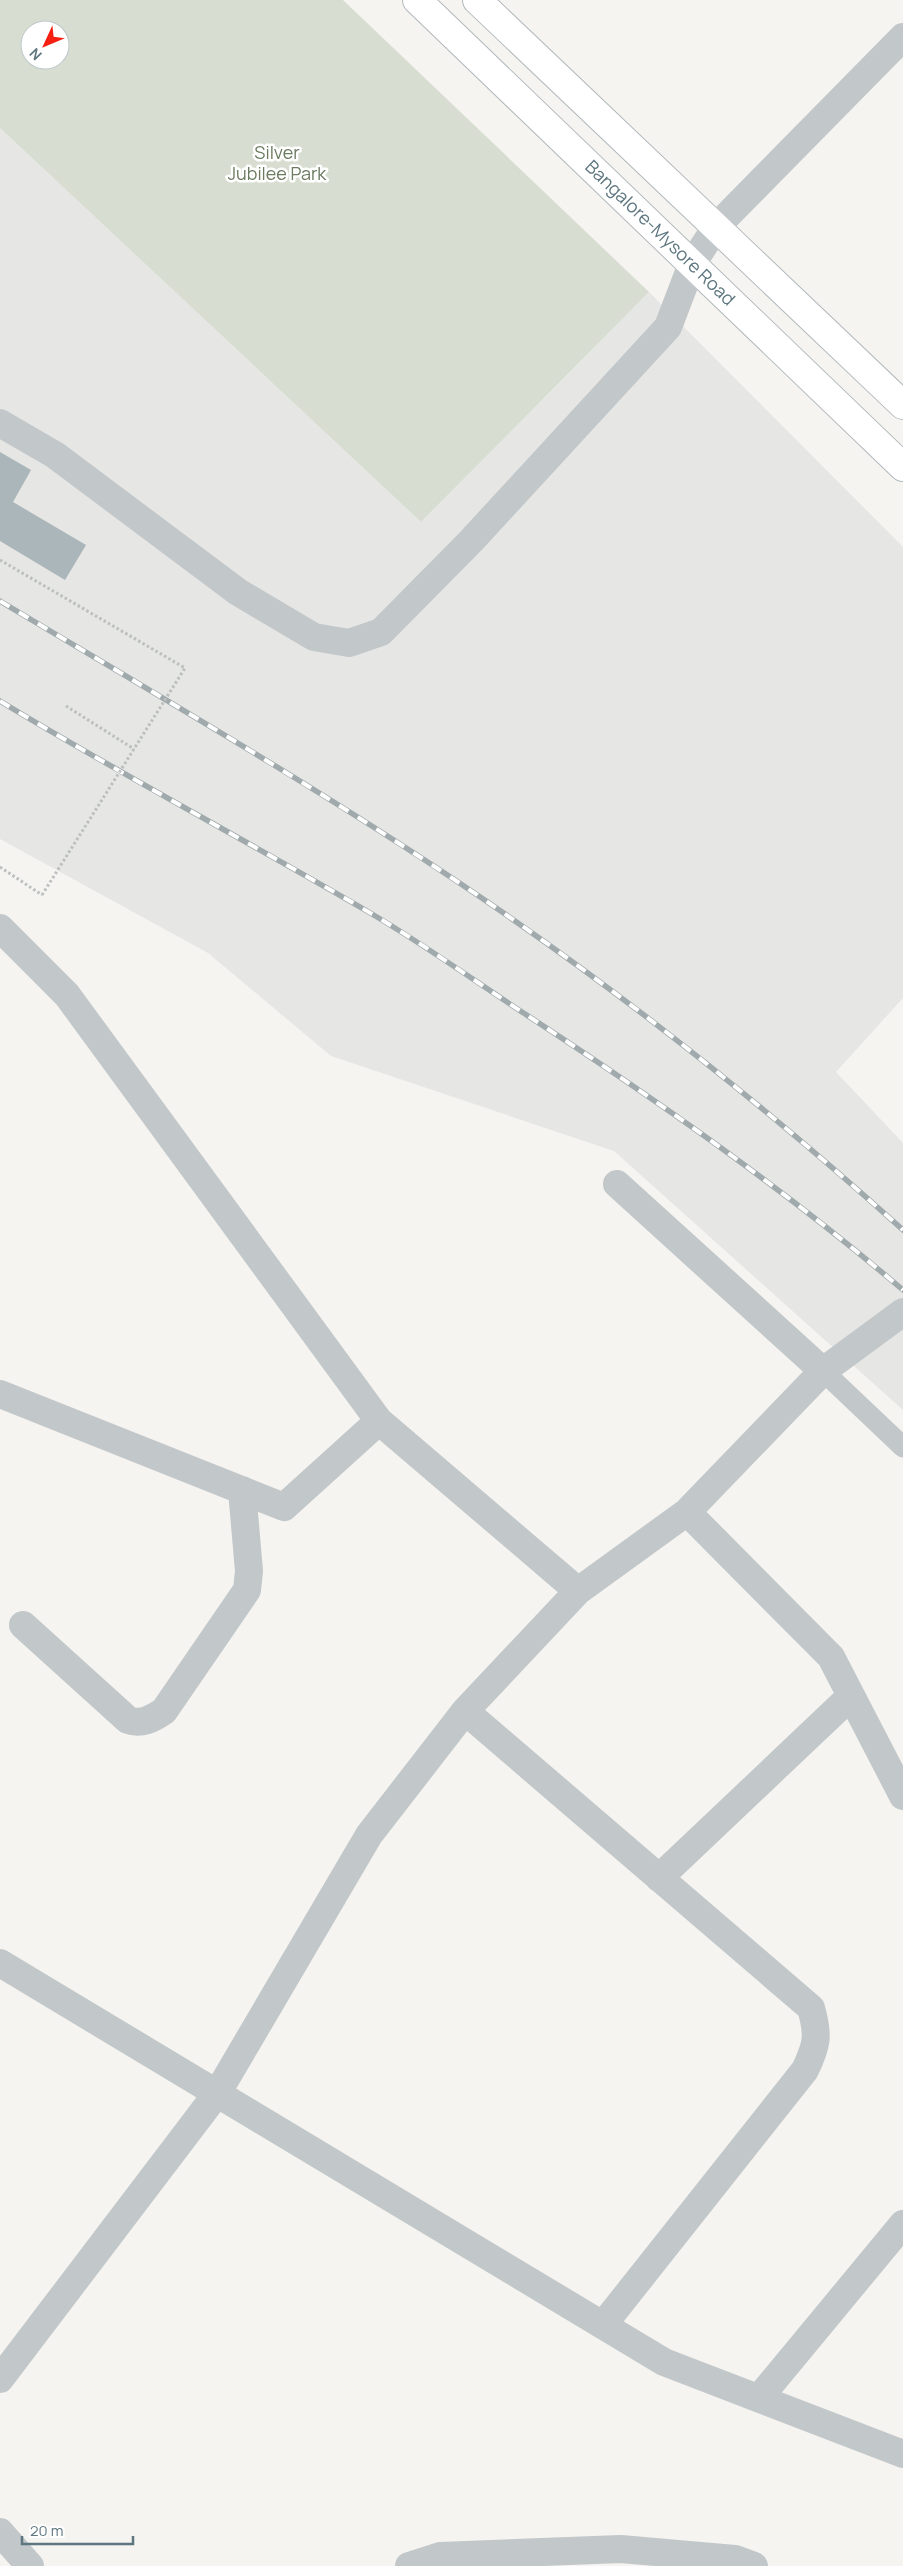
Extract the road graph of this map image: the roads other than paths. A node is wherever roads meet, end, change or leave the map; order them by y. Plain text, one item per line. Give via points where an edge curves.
1 (417, 0) edge
2 (477, 0) edge
3 (903, 37) edge
4 (716, 227) junction
5 (692, 264) junction
6 (903, 405) edge
7 (0, 423) edge
8 (903, 467) edge
9 (0, 928) edge
10 (617, 1184) dead end
11 (903, 1312) edge
12 (823, 1371) junction
13 (0, 1394) edge
14 (379, 1421) junction
15 (903, 1447) edge
16 (242, 1490) junction
17 (687, 1512) junction
18 (578, 1592) junction
19 (23, 1626) dead end
20 (851, 1696) junction
21 (465, 1712) junction
22 (903, 1796) edge
23 (660, 1878) junction
24 (0, 1963) edge
25 (218, 2092) junction
26 (903, 2224) edge
27 (603, 2325) junction
28 (0, 2379) edge
29 (760, 2398) junction
30 (903, 2454) edge
31 (0, 2532) edge
32 (709, 2561) edge
33 (30, 2566) edge
34 (409, 2566) edge
35 (754, 2566) edge

1 - 5 main road, Bangalore-Mysore Road
2 - 4 main road
3 - 4 street
4 - 5 street
4 - 6 main road
5 - 7 street via 668,327 471,541 381,632 349,644 314,637 238,592 54,455
5 - 8 main road, Bangalore-Mysore Road
9 - 14 street via 68,995
10 - 12 street
11 - 12 street
12 - 15 street
12 - 17 street
13 - 16 street
14 - 16 street via 284,1507
14 - 18 street
16 - 19 street via 250,1571 247,1590 164,1711 155,1717 137,1723 128,1720
17 - 18 street
17 - 20 street via 831,1657
18 - 21 street
20 - 22 street
20 - 23 street
21 - 23 street
21 - 25 street via 369,1836
23 - 27 street via 811,2008 817,2030 815,2048 805,2070
24 - 25 street
25 - 27 street
25 - 28 street
26 - 29 street
27 - 29 street via 664,2362
29 - 30 street
31 - 33 street
32 - 34 street via 602,2549 440,2556
32 - 35 street via 735,2559

